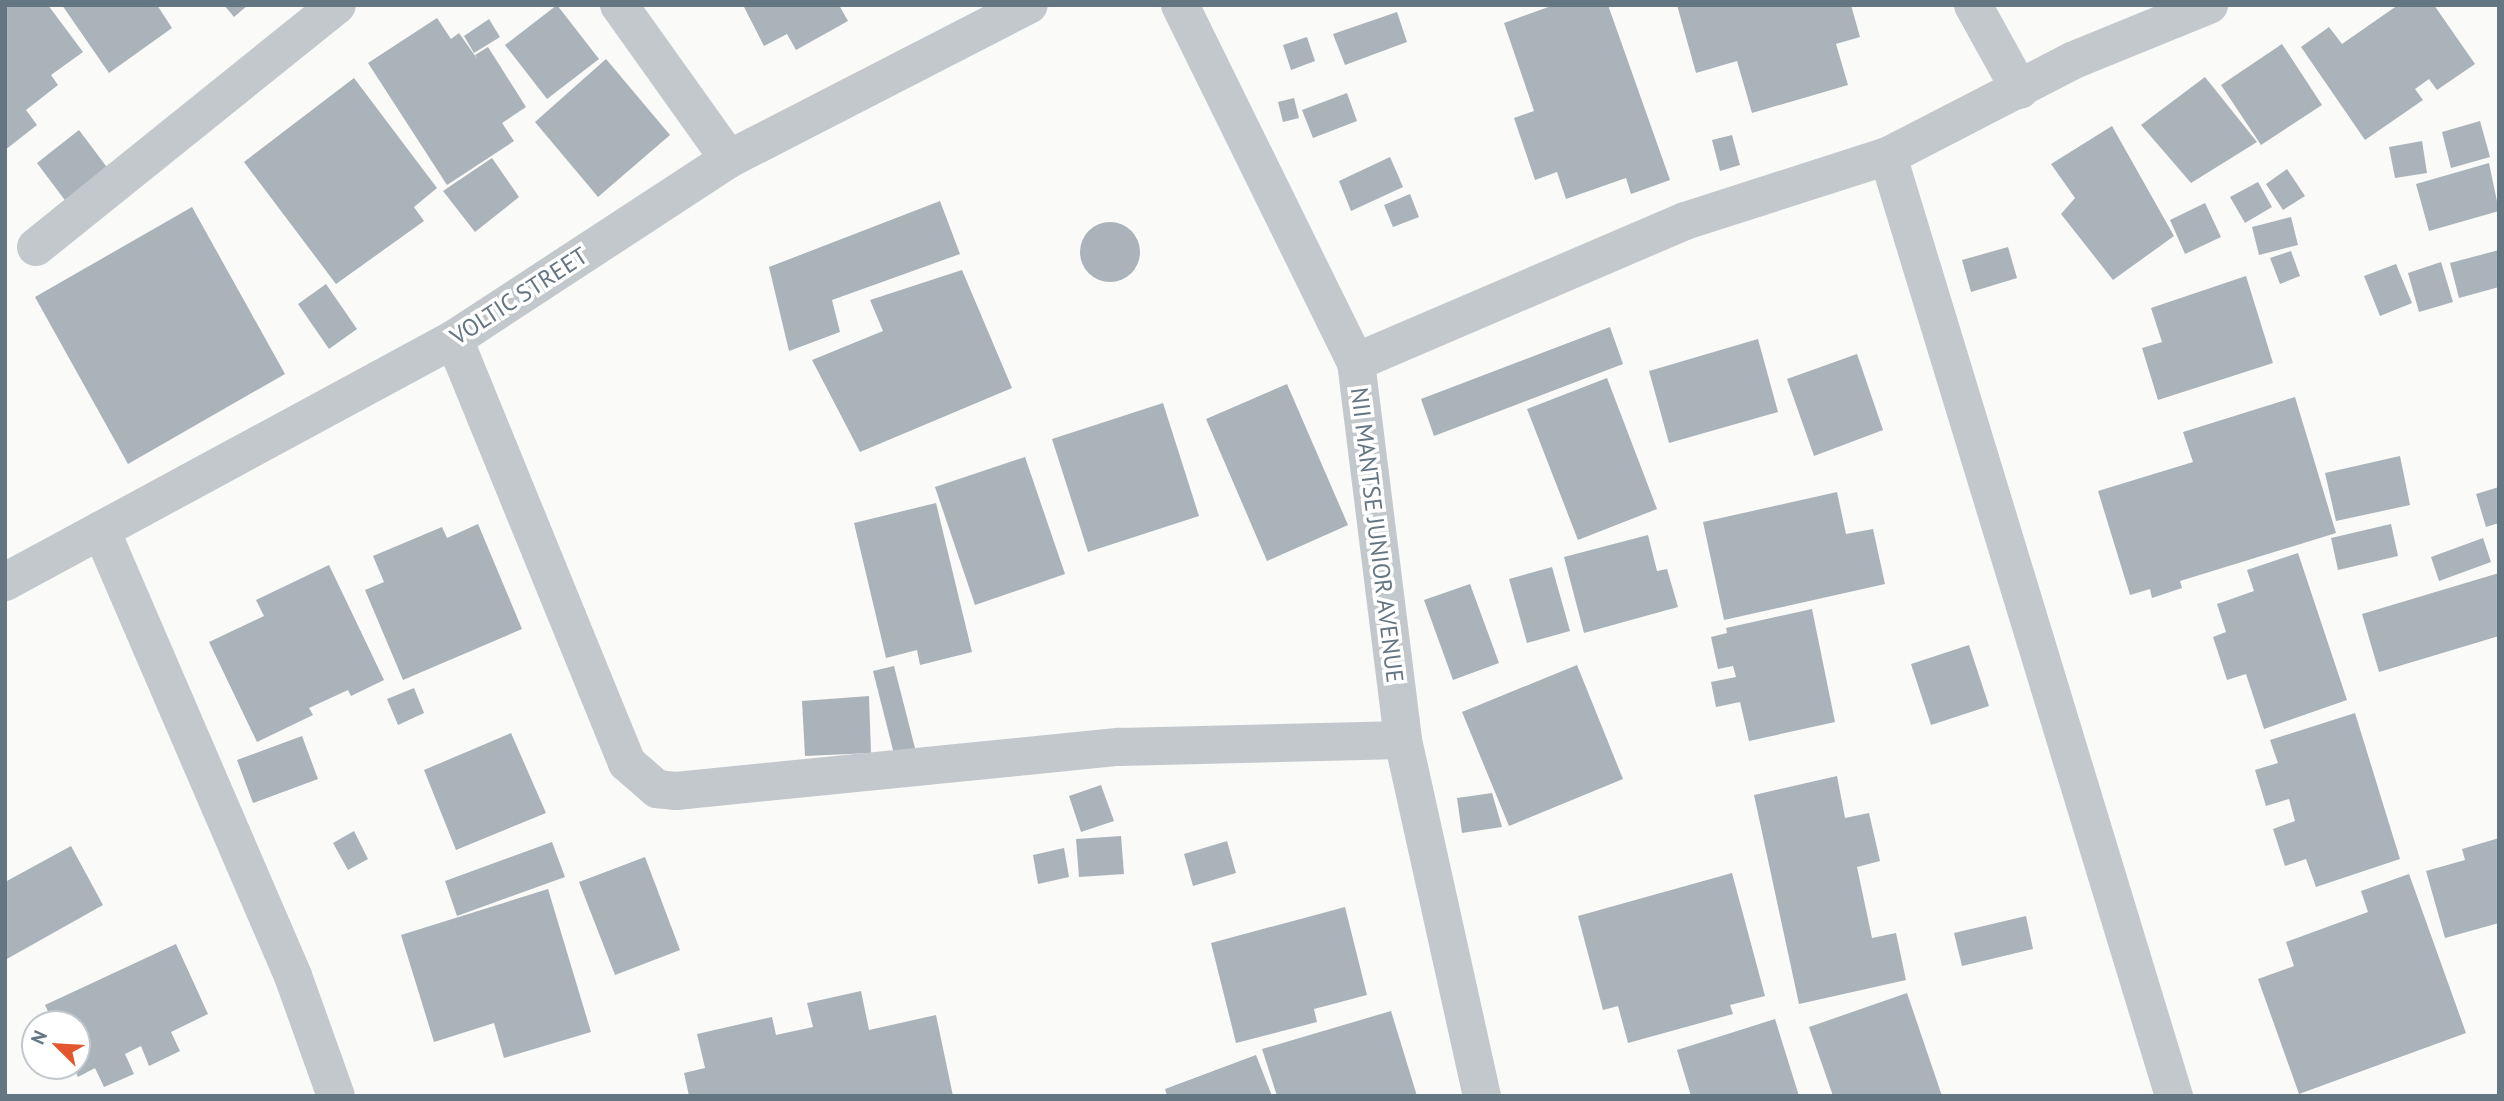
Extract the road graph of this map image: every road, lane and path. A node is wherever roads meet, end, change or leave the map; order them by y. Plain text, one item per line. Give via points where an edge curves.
1 (337, 5) edge
2 (619, 5) edge
3 (1029, 5) edge
4 (1180, 5) edge
5 (1973, 5) edge
6 (2209, 5) edge
7 (2021, 90) junction
8 (1888, 156) junction
9 (729, 159) junction
10 (36, 247) dead end
11 (454, 339) junction
12 (1356, 362) junction
13 (101, 530) junction
14 (5, 582) edge
15 (1402, 740) junction
16 (336, 1096) edge
17 (1482, 1096) edge
18 (2174, 1096) edge

1 - 10 street
2 - 9 street
3 - 9 street, VOLTIC STREET
4 - 12 street, NII MANTSE JUNIOR AVENUE
5 - 7 street
6 - 7 street via 2074,60
7 - 8 street
8 - 12 street via 1685,221
8 - 18 street
9 - 11 street, VOLTIC STREET
11 - 13 street, VOLTIC STREET
11 - 15 street via 627,763 657,789 677,791 1120,747
12 - 15 street, NII MANTSE JUNIOR AVENUE
13 - 14 street, VOLTIC STREET
13 - 16 street via 293,976
15 - 17 street, NII MANTSE JUNIOR AVENUE

